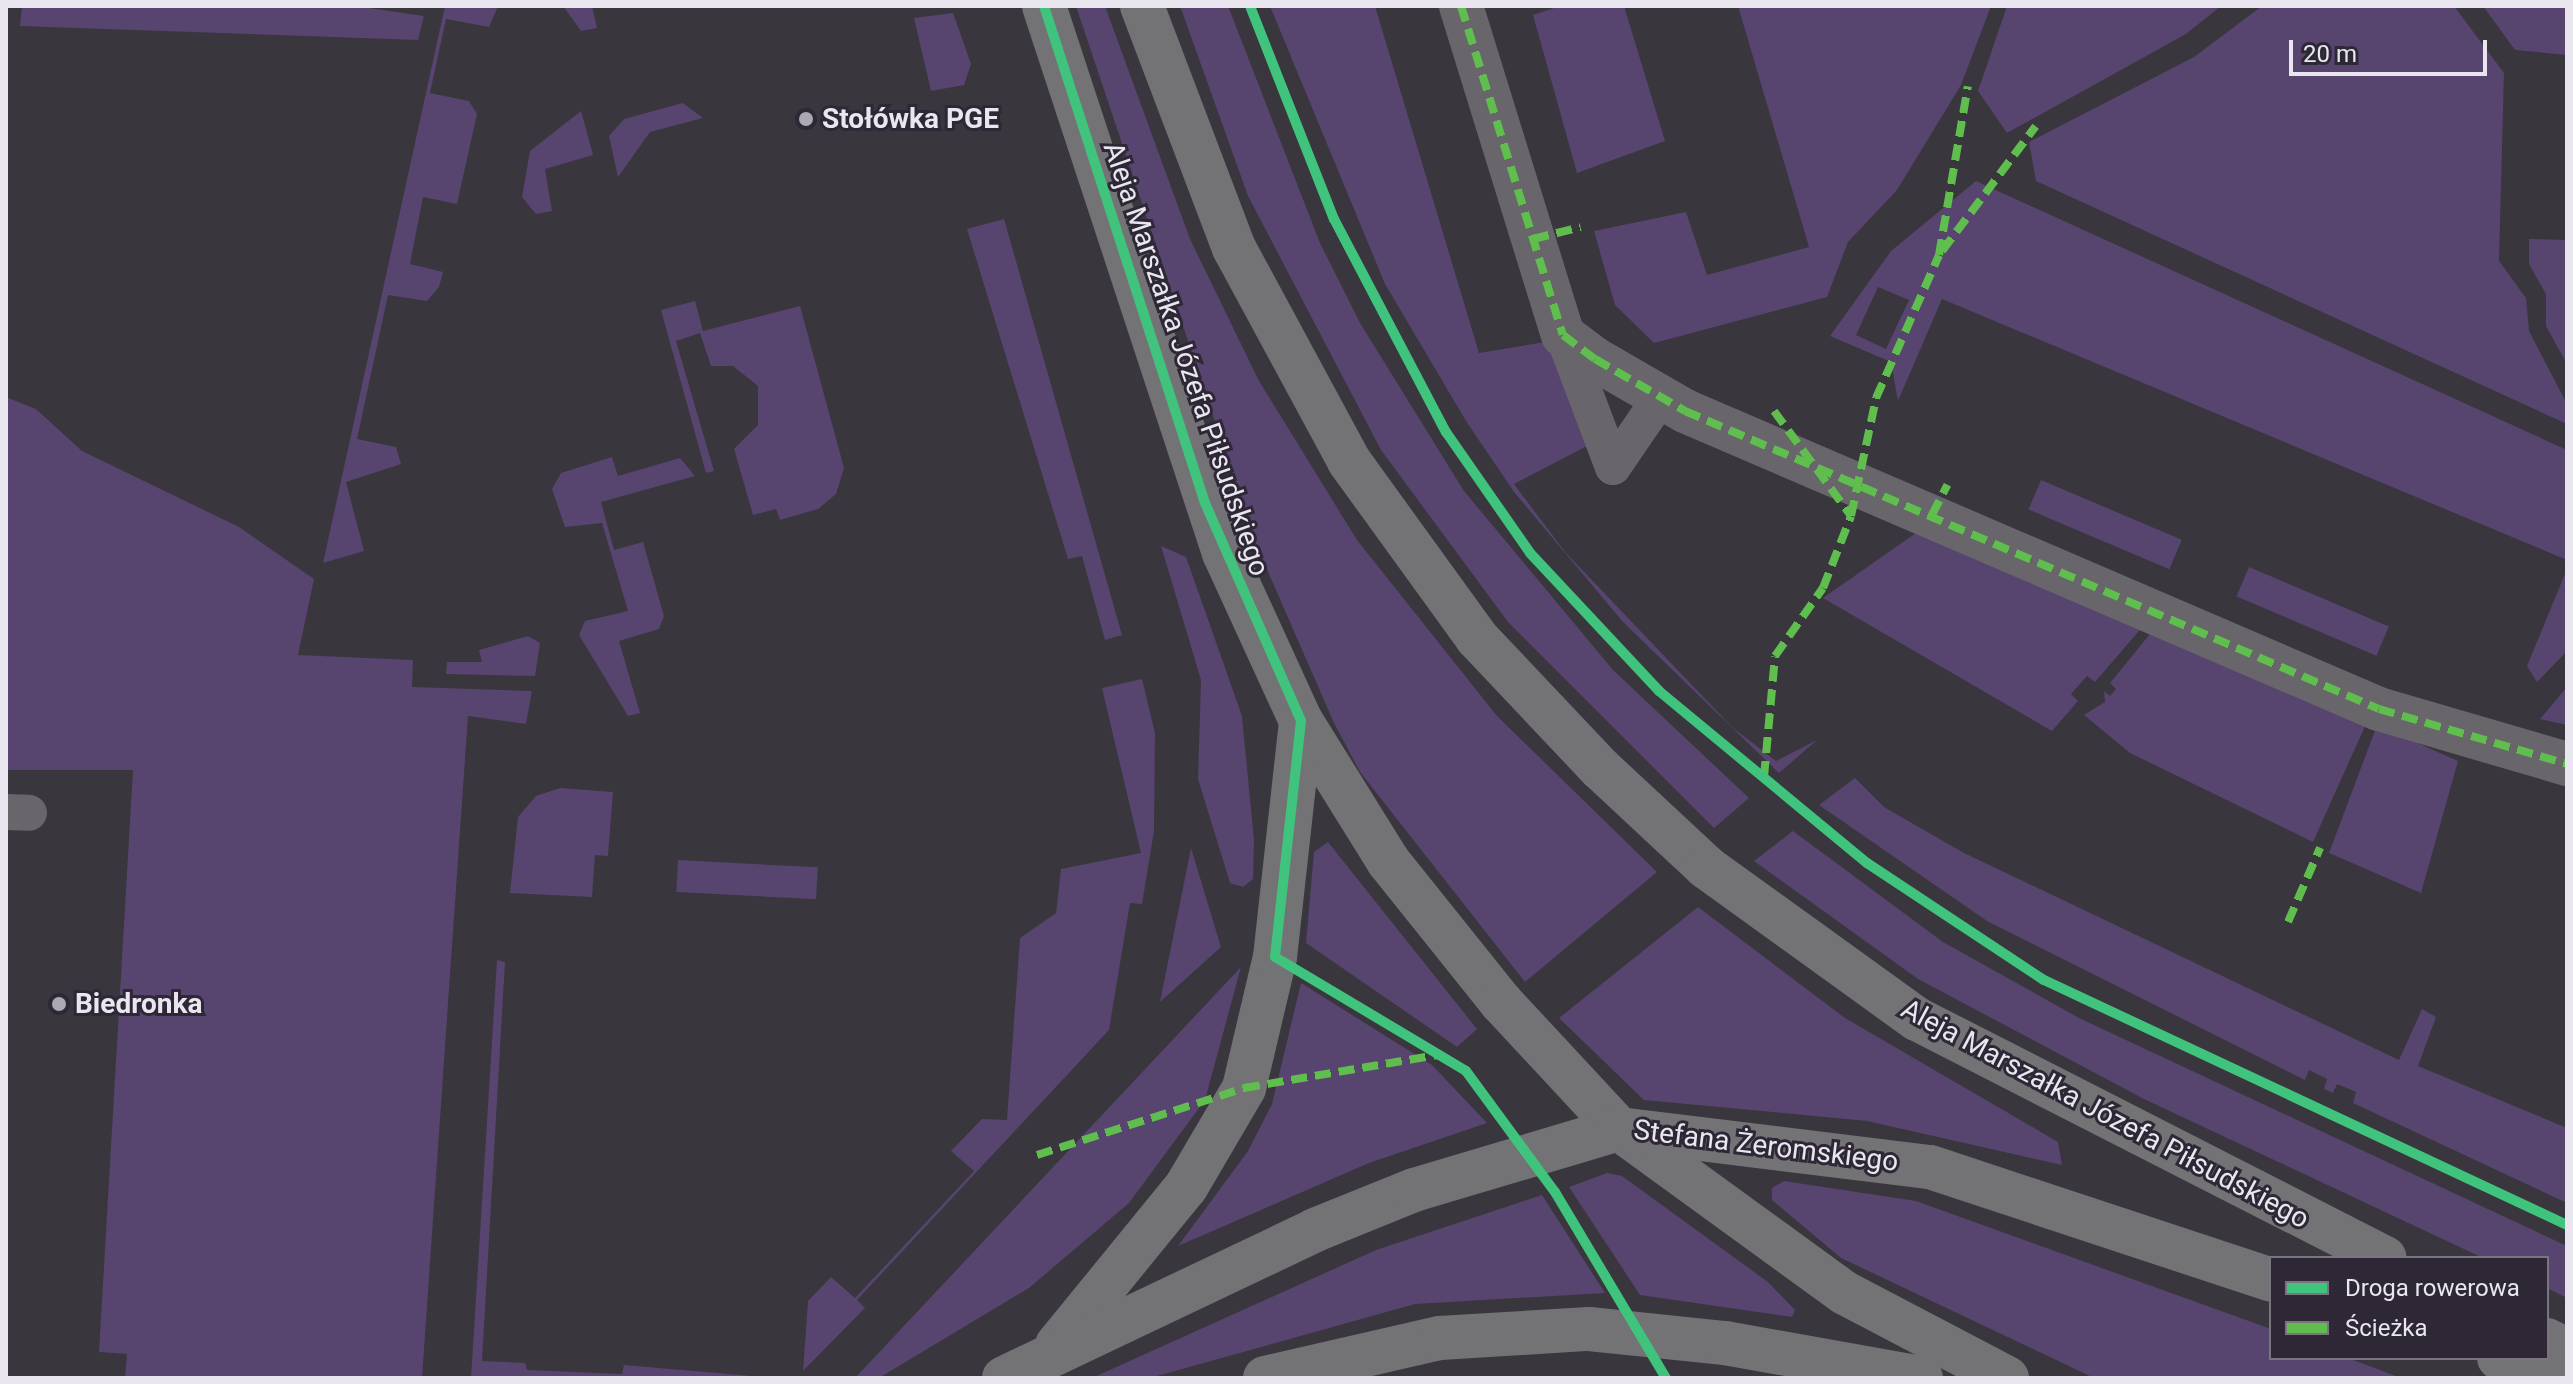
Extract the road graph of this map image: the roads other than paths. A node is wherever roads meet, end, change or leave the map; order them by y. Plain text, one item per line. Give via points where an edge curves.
1 (1044, 6) edge
2 (1142, 6) edge
3 (1461, 6) edge
4 (1563, 335) junction
5 (1661, 397) junction
6 (1301, 721) junction
7 (2567, 764) edge
8 (1619, 1129) junction
9 (2381, 1256) edge
10 (2269, 1279) edge
11 (2549, 1341) edge
12 (2567, 1350) edge
13 (1048, 1356) junction
14 (2505, 1360) edge
15 (1004, 1378) edge
16 (1265, 1378) edge
17 (1921, 1378) edge
18 (2007, 1378) edge
19 (2557, 1378) edge

1 - 6 street, Aleja Marszałka Józefa Piłsudskiego via 1205,503
2 - 9 street, Aleja Marszałka Józefa Piłsudskiego via 1234,248 1349,461 1477,638 1601,769 1706,867 1917,1019
3 - 4 street
4 - 5 street
4 - 5 lane via 1613,467
5 - 7 street via 2379,709
6 - 8 street, Aleja Marszałka Józefa Piłsudskiego via 1388,861 1447,937
6 - 13 street, Stefana Żeromskiego via 1275,957 1244,1088 1186,1187
8 - 10 street, Stefana Żeromskiego via 1930,1167
8 - 13 street, Stefana Żeromskiego via 1400,1196 1185,1287
8 - 18 street, Aleja Marszałka Józefa Piłsudskiego via 1845,1293
11 - 12 street
13 - 15 street, Stefana Żeromskiego
14 - 19 street
16 - 17 street via 1440,1338 1589,1329 1725,1343

